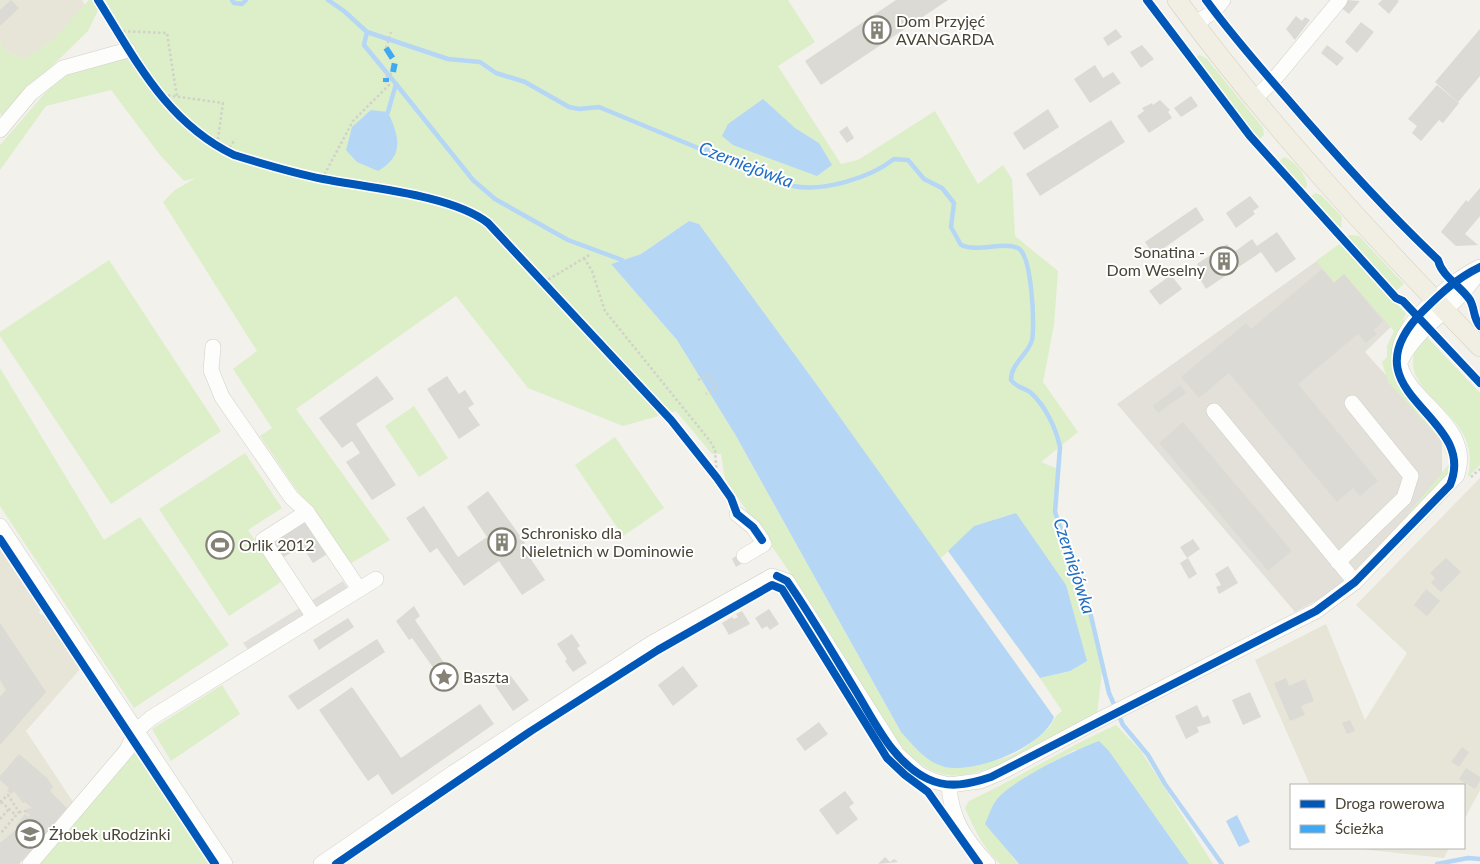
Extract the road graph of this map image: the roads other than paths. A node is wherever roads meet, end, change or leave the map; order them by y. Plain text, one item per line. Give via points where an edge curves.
1 (1178, 0) edge
2 (1223, 0) edge
3 (1340, 0) edge
4 (1195, 24) junction
5 (128, 50) dead end
6 (1254, 99) junction
7 (0, 130) edge
8 (1480, 268) edge
9 (1440, 304) junction
10 (213, 347) dead end
11 (1480, 347) edge
12 (1352, 403) dead end
13 (1214, 411) dead end
14 (307, 512) junction
15 (737, 514) dead end
16 (0, 526) edge
17 (744, 556) dead end
18 (1338, 562) junction
19 (376, 579) dead end
20 (1355, 582) junction
21 (359, 589) junction
22 (314, 617) junction
23 (136, 731) junction
24 (949, 785) junction
25 (30, 864) edge
26 (225, 864) edge
27 (321, 864) edge
28 (988, 864) edge

1 - 4 main road
2 - 4 street
3 - 6 street
4 - 6 main road
5 - 7 street via 63,68 31,93
6 - 9 main road
8 - 9 street
9 - 11 main road
9 - 20 street via 1401,360 1407,379 1455,433 1461,446 1462,462 1450,485
10 - 14 street via 212,370 222,397 291,497
12 - 18 street via 1410,476 1404,498
13 - 18 street
14 - 21 street
14 - 22 street via 263,540
15 - 17 street via 753,527 763,542
16 - 23 street
18 - 20 street
19 - 21 street
20 - 24 street via 1316,611 991,777
21 - 22 street
22 - 23 street via 151,718
23 - 25 street via 127,750
23 - 26 street
24 - 27 street via 919,774 897,754 787,580 772,576 652,643 452,773
24 - 28 street via 952,813 970,843

